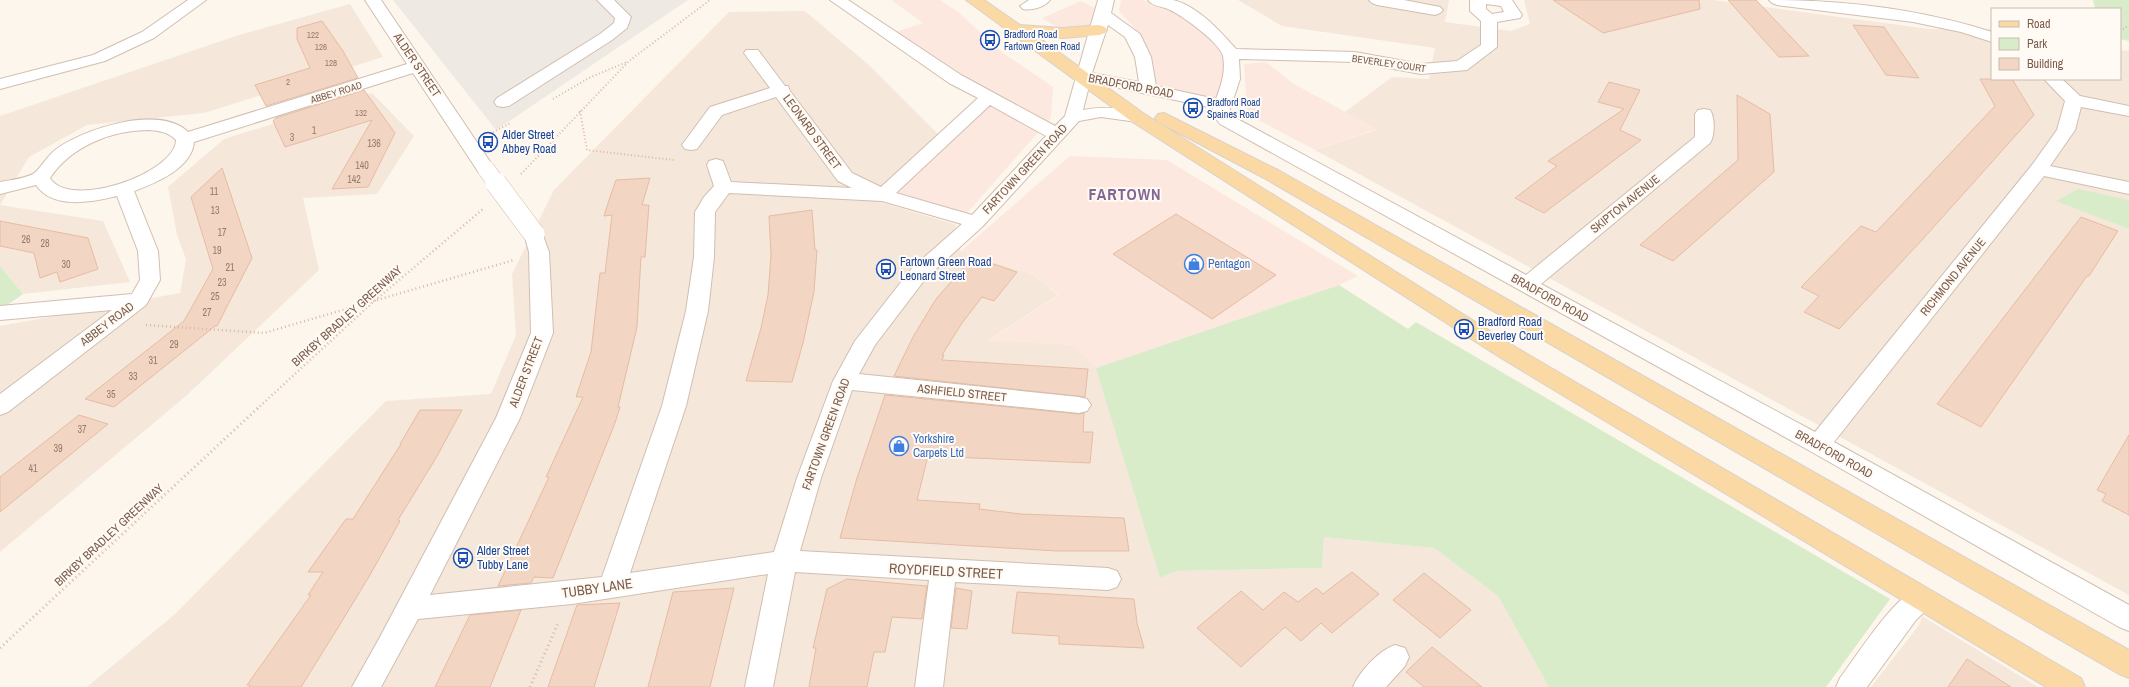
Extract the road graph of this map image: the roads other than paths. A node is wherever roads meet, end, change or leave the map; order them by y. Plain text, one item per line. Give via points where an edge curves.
1 (198, 0) edge
2 (374, 0) edge
3 (604, 0) edge
4 (838, 0) edge
5 (974, 0) edge
6 (1042, 0) edge
7 (1156, 0) edge
8 (1377, 0) edge
9 (1478, 0) edge
10 (1490, 0) edge
11 (1777, 0) edge
12 (1028, 6) dead end
13 (1435, 10) dead end
14 (1103, 15) edge
15 (1489, 19) junction
16 (1015, 29) junction
17 (1991, 38) edge
18 (752, 53) dead end
19 (1231, 54) junction
20 (417, 66) junction
21 (1083, 76) junction
22 (2053, 80) edge
23 (0, 84) edge
24 (1148, 89) junction
25 (782, 90) junction
26 (988, 98) junction
27 (2074, 100) junction
28 (503, 102) dead end
29 (1222, 105) junction
30 (2129, 111) edge
31 (1704, 114) dead end
32 (1073, 117) junction
33 (1137, 117) junction
34 (1057, 135) junction
35 (185, 139) junction
36 (691, 145) dead end
37 (716, 165) road end
38 (2039, 169) junction
39 (41, 178) junction
40 (724, 187) junction
41 (0, 188) edge
42 (124, 188) junction
43 (2129, 188) edge
44 (883, 195) junction
45 (976, 222) junction
46 (1527, 285) junction
47 (139, 300) junction
48 (0, 313) edge
49 (844, 382) junction
50 (1079, 405) dead end
51 (0, 406) edge
52 (1818, 445) junction
53 (784, 561) junction
54 (943, 571) junction
55 (1108, 579) dead end
56 (612, 586) junction
57 (1920, 598) junction
58 (410, 608) junction
59 (2129, 619) edge
60 (1395, 657) dead end
61 (2129, 665) edge
62 (366, 687) edge
63 (759, 687) edge
64 (929, 687) edge
65 (1367, 687) edge
66 (1850, 687) edge
67 (2071, 687) edge

1 - 23 street via 148,35 100,58
2 - 20 street, ALDER STREET
3 - 28 street via 623,17 621,25
4 - 26 street via 955,79
5 - 16 main road, BRADFORD ROAD
6 - 12 street
7 - 19 street via 1175,6 1206,26
8 - 13 street
9 - 15 street via 1478,11
10 - 15 street via 1506,2 1514,15
11 - 17 street via 1911,17 1957,26
14 - 16 main road via 1063,33
14 - 21 street, FARTOWN GREEN ROAD
14 - 24 street via 1132,34 1143,57
15 - 19 street, BEVERLEY COURT via 1490,47 1461,66 1421,69 1355,57
16 - 21 main road, BRADFORD ROAD
18 - 25 street, LEONARD STREET
19 - 29 street via 1232,79
20 - 35 street, ABBEY ROAD
20 - 58 street, ALDER STREET, bridge via 537,243 542,333 508,418
21 - 24 street, BRADFORD ROAD
21 - 32 street, FARTOWN GREEN ROAD
21 - 33 main road
21 - 61 main road via 1270,174
22 - 27 street
24 - 29 street, BRADFORD ROAD
25 - 36 street via 716,111
25 - 44 street, LEONARD STREET via 845,177
26 - 34 street
26 - 44 street
27 - 30 street
27 - 38 street, RICHMOND AVENUE via 2066,130
29 - 46 street, BRADFORD ROAD via 1220,112 1226,120
31 - 46 street, SKIPTON AVENUE via 1704,140
32 - 33 street, FARTOWN GREEN ROAD via 1101,112
32 - 34 street, FARTOWN GREEN ROAD
33 - 57 main road via 1509,352
34 - 45 street, FARTOWN GREEN ROAD
35 - 39 street via 178,130 163,125 143,125 107,132 84,140 61,153 46,168
35 - 42 street via 184,150 176,160 161,172
37 - 40 street
38 - 43 street
38 - 52 street, RICHMOND AVENUE
39 - 41 street
39 - 42 street via 48,188 59,194 79,196 108,193
40 - 44 street
40 - 56 street via 705,212 704,257 697,311 674,406
42 - 47 street, ABBEY ROAD via 148,251 150,280
44 - 45 street, LEONARD STREET
45 - 49 street, FARTOWN GREEN ROAD via 919,273 866,341
46 - 52 street, BRADFORD ROAD
47 - 48 street
47 - 51 street, ABBEY ROAD
49 - 50 street, ASHFIELD STREET
49 - 53 street, FARTOWN GREEN ROAD via 809,478
52 - 59 street, BRADFORD ROAD
53 - 54 street, ROYDFIELD STREET
53 - 56 street, TUBBY LANE
53 - 63 street, FARTOWN GREEN ROAD
54 - 55 street, ROYDFIELD STREET
54 - 64 street
56 - 58 street, TUBBY LANE via 572,593
57 - 66 street via 1906,612
57 - 67 main road
58 - 62 street, ALDER STREET
60 - 65 street

